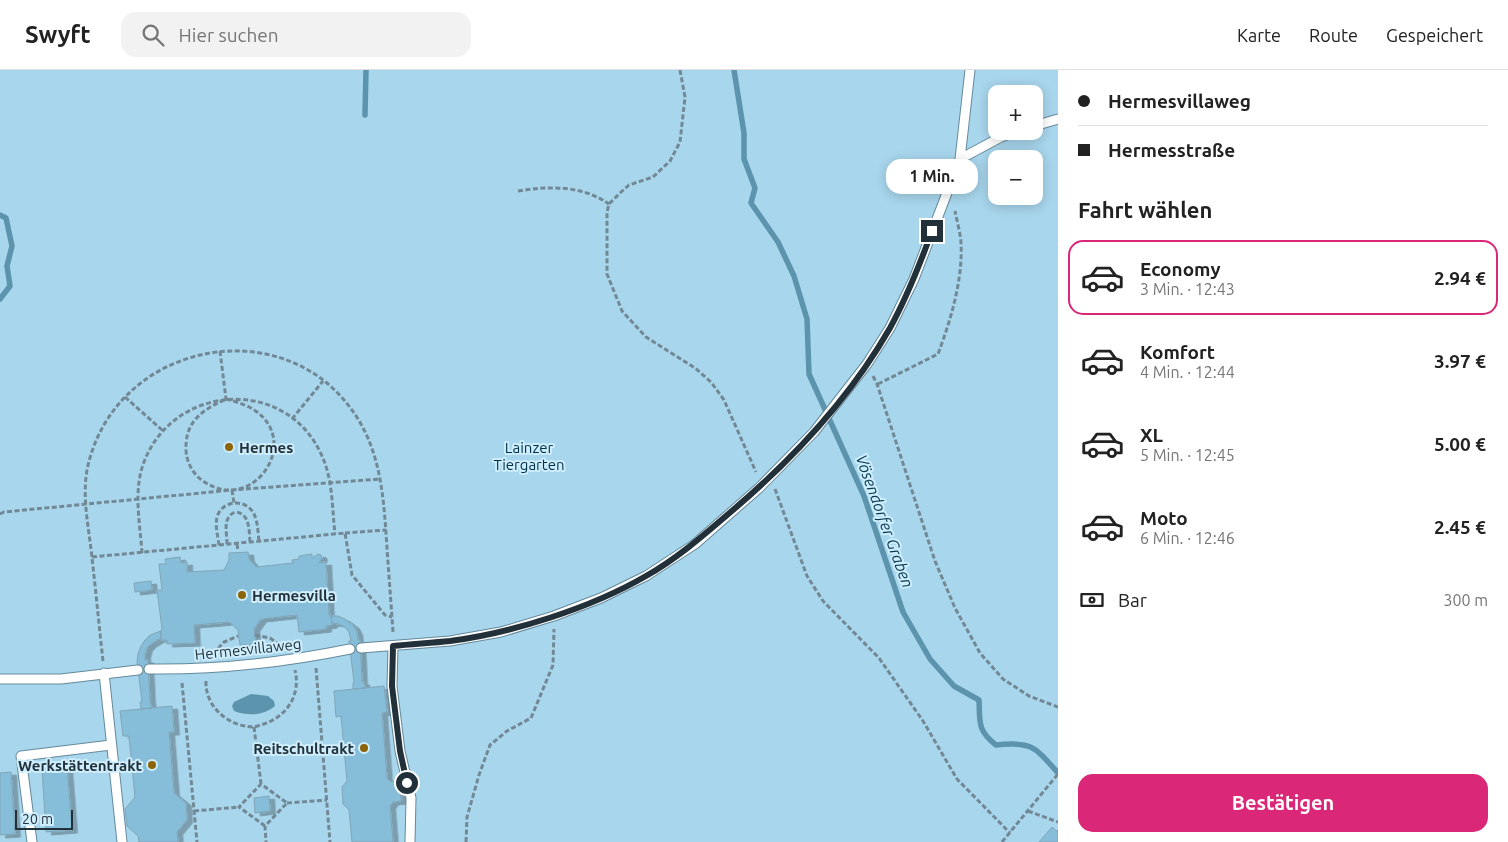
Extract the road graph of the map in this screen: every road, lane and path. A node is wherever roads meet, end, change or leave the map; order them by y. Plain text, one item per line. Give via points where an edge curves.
1 (680, 70) edge
2 (970, 70) edge
3 (1058, 119) edge
4 (1043, 123) edge
5 (995, 140) edge
6 (960, 159) junction
7 (950, 184) junction
8 (518, 191) dead end
9 (609, 204) junction
10 (220, 351) junction
11 (867, 364) junction
12 (323, 381) junction
13 (877, 384) junction
14 (125, 397) junction
15 (226, 399) junction
16 (292, 418) junction
17 (162, 430) junction
18 (770, 478) junction
19 (380, 479) junction
20 (330, 483) junction
21 (759, 488) junction
22 (232, 490) junction
23 (138, 500) junction
24 (234, 503) junction
25 (85, 504) junction
26 (0, 514) edge
27 (386, 530) junction
28 (346, 533) junction
29 (335, 534) junction
30 (250, 542) junction
31 (259, 542) junction
32 (228, 544) junction
33 (237, 544) junction
34 (219, 545) junction
35 (238, 551) dead end
36 (142, 553) junction
37 (92, 557) junction
38 (554, 616) junction
39 (392, 618) junction
40 (255, 635) dead end
41 (238, 636) dead end
42 (393, 646) junction
43 (360, 648) dead end
44 (350, 649) dead end
45 (292, 659) junction
46 (206, 667) junction
47 (149, 669) dead end
48 (138, 670) dead end
49 (104, 673) junction
50 (0, 679) edge
51 (318, 680) dead end
52 (183, 692) dead end
53 (1058, 707) edge
54 (254, 727) junction
55 (111, 745) junction
56 (1058, 774) edge
57 (261, 784) junction
58 (326, 800) junction
59 (287, 803) junction
60 (239, 807) junction
61 (194, 811) junction
62 (1028, 811) junction
63 (1058, 822) edge
64 (265, 826) junction
65 (1010, 833) junction
66 (32, 842) edge
67 (122, 842) edge
68 (197, 842) edge
69 (266, 842) edge
70 (330, 842) edge
71 (410, 842) edge
72 (466, 842) edge
73 (1002, 842) edge

1 - 9 path via 685,97 680,142 670,161 653,176 630,185
2 - 6 lane
3 - 4 lane
5 - 6 lane
6 - 7 lane
7 - 11 lane via 914,279 890,328
7 - 13 path via 961,241 960,271 947,330 938,354
8 - 9 path via 538,188 582,190
9 - 21 path via 607,274 622,311 646,337 712,382 736,425 755,468
10 - 12 path via 267,354 296,364
10 - 14 path via 202,353 168,365 138,384
10 - 15 path
11 - 13 path
11 - 18 lane via 814,432
12 - 16 path
12 - 19 path via 336,391 357,417 372,446
13 - 53 path via 935,560 955,608 980,653 1003,679 1029,696
14 - 17 path
14 - 25 path via 105,423 92,454 87,470
15 - 16 path via 262,403
15 - 17 path via 192,408
15 - 22 path via 204,409 196,417 188,432 185,449 190,466 200,480 210,486
15 - 22 path via 258,412 272,431 274,443 269,466 263,475 244,488
16 - 20 path via 318,448
17 - 23 path via 144,462
18 - 21 lane
18 - 65 path via 807,576 823,601 878,658 923,721 956,780
19 - 20 path
19 - 27 path
20 - 22 path
20 - 29 path
21 - 38 lane via 695,544 646,576
22 - 23 path
22 - 24 path
23 - 25 path
23 - 36 path
24 - 31 path via 243,504 252,512
24 - 34 path via 223,508 217,518
25 - 26 path
25 - 37 path
27 - 28 path
27 - 39 path
28 - 29 path
28 - 39 path via 352,575 385,615
29 - 31 path
30 - 31 path
30 - 32 path via 247,519 235,512 226,521
30 - 33 path
32 - 33 path
32 - 34 path
33 - 35 path
34 - 36 path
36 - 37 path
37 - 49 path
38 - 42 lane via 501,632
38 - 72 path via 553,665 531,718 490,745 467,817
39 - 42 path
40 - 45 path via 270,638
41 - 46 path via 224,642
42 - 43 lane
42 - 71 lane via 392,686 400,751 411,798
44 - 45 lane, Hermesvillaweg
45 - 46 lane, Hermesvillaweg
45 - 54 path via 297,681 291,703 276,720
46 - 47 lane, Hermesvillaweg
46 - 54 path via 205,690 215,710 232,723
48 - 49 lane
49 - 50 lane via 61,678
49 - 55 lane
51 - 58 path
52 - 61 path
54 - 57 path
55 - 66 lane via 21,756
55 - 67 lane
56 - 62 path
57 - 59 path
57 - 60 path
58 - 59 path
58 - 70 path
59 - 64 path
60 - 61 path
60 - 64 path
61 - 68 path
62 - 63 path
62 - 65 path
64 - 69 path
65 - 73 path

